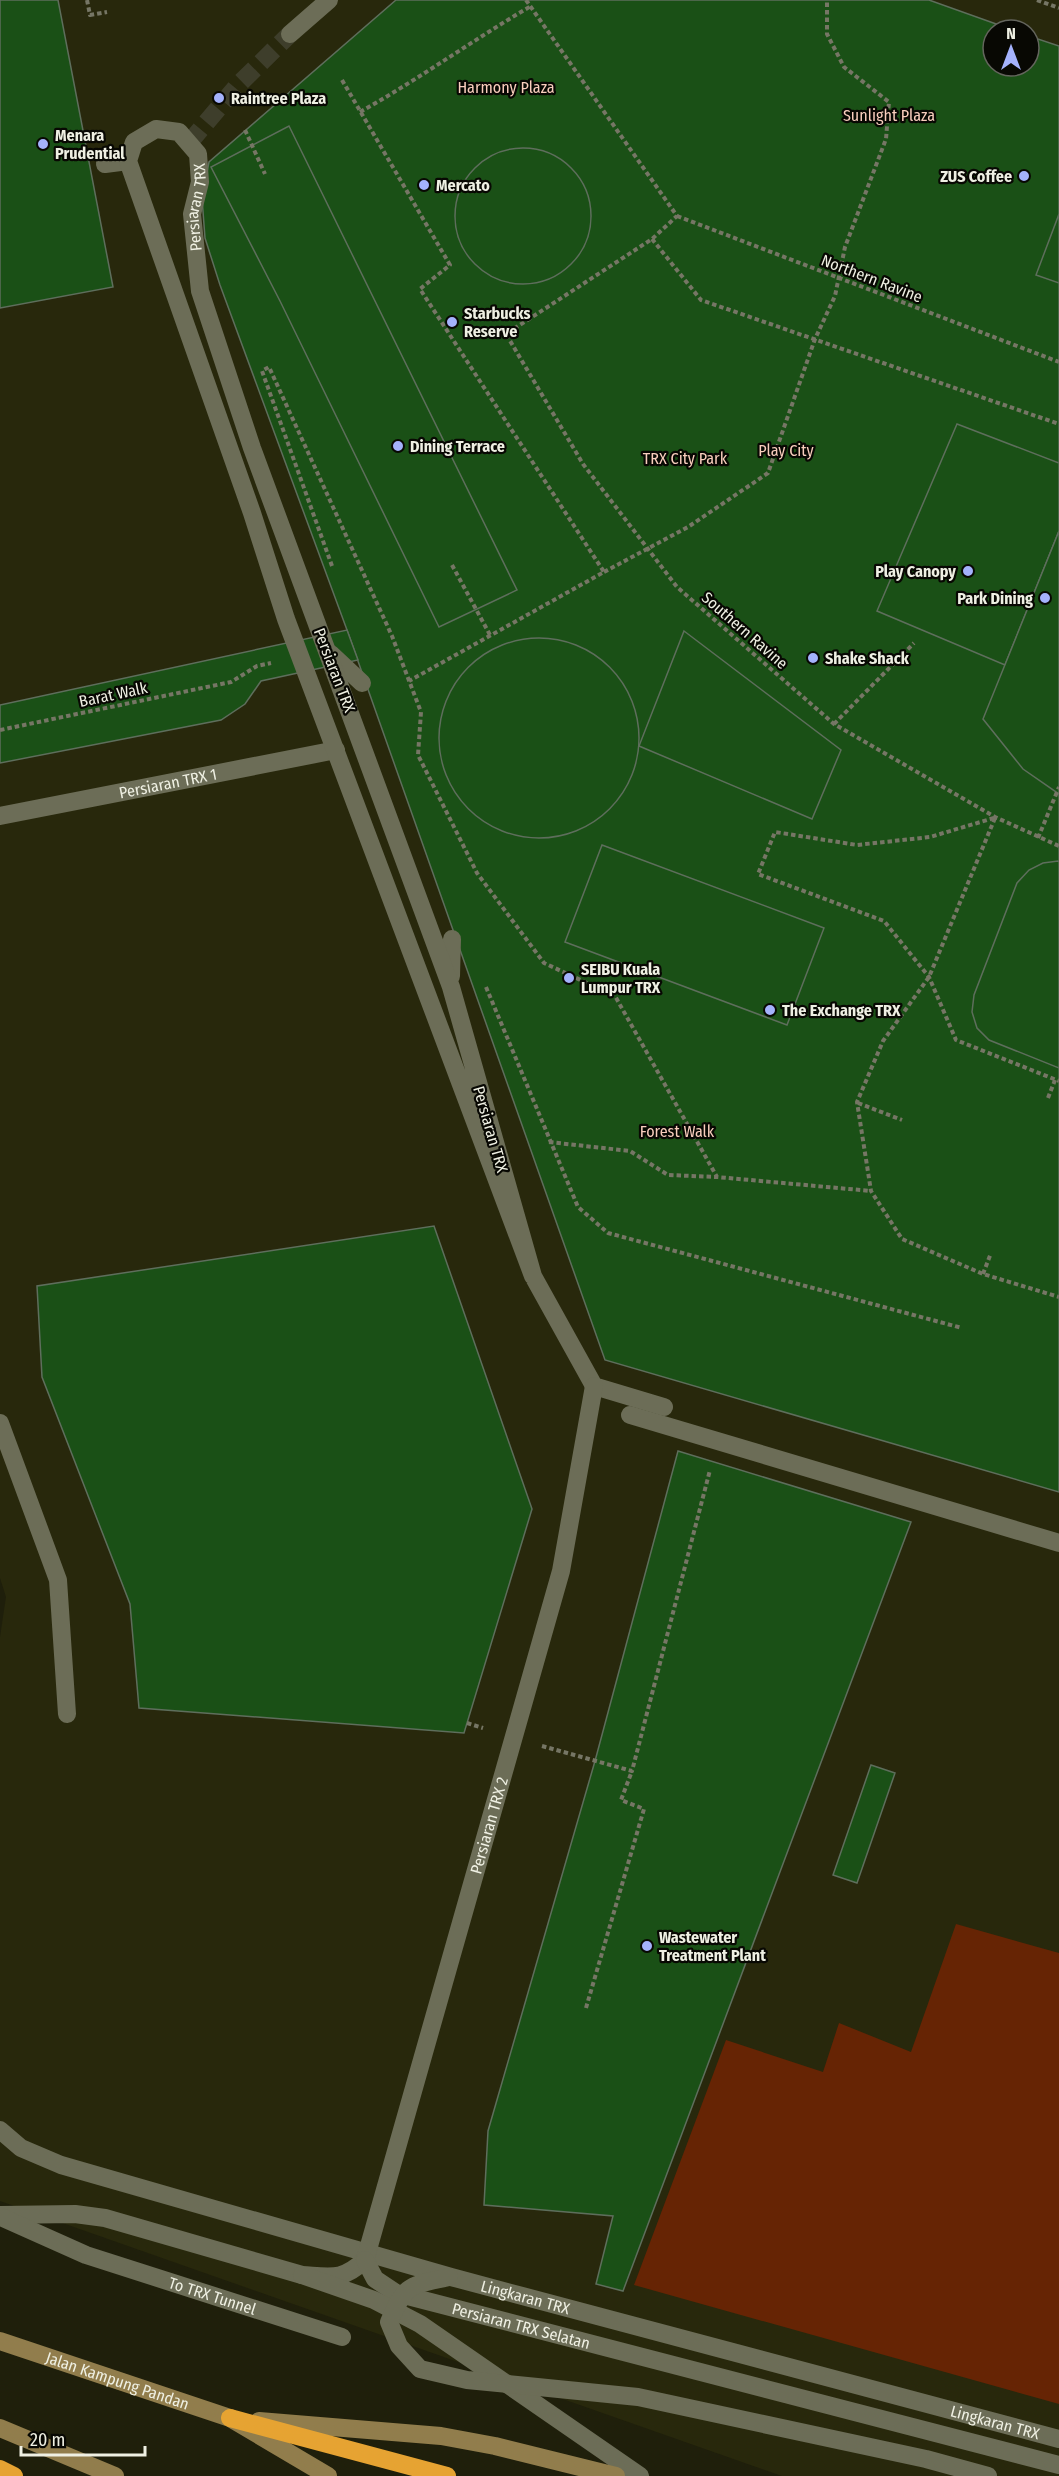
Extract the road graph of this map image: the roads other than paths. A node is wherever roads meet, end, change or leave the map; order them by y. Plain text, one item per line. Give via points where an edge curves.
1 (329, 0) edge
2 (290, 34) tunnel mouth
3 (128, 161) junction
4 (105, 164) dead end
5 (328, 651) junction
6 (362, 683) dead end
7 (336, 750) junction
8 (0, 816) edge
9 (474, 974) road end
10 (451, 987) junction
11 (533, 1276) junction
12 (594, 1386) junction
13 (664, 1407) dead end
14 (630, 1415) dead end
15 (0, 1423) edge
16 (1059, 1543) edge
17 (67, 1714) dead end
18 (0, 2130) edge
19 (0, 2216) edge
20 (364, 2260) junction
21 (302, 2275) junction
22 (451, 2277) junction
23 (342, 2337) dead end
24 (5, 2342) edge
25 (230, 2418) junction
26 (0, 2428) edge
27 (1059, 2439) edge
28 (1059, 2465) edge
29 (0, 2469) edge
30 (14, 2476) edge
31 (115, 2476) edge
32 (328, 2476) edge
33 (447, 2476) edge
34 (616, 2476) edge
35 (640, 2476) edge
36 (988, 2476) edge

1 - 2 street
3 - 4 street
3 - 5 street, Persiaran TRX via 134,142 156,129 179,132 198,154 200,182 192,214 201,291 252,448
3 - 7 street, Persiaran TRX via 286,619
5 - 6 street
5 - 10 street, Persiaran TRX
7 - 8 street, Persiaran TRX 1
7 - 11 street, Persiaran TRX
9 - 10 street via 452,948
10 - 11 street, Persiaran TRX
11 - 12 street, Persiaran TRX
12 - 13 street
12 - 20 street, Persiaran TRX 2 via 561,1570
14 - 16 street
15 - 17 street via 58,1580
18 - 22 street, Lingkaran TRX via 21,2148 61,2165
19 - 21 street via 75,2214 105,2218
19 - 23 street, To TRX Tunnel via 86,2255
20 - 21 street via 351,2273 334,2277
20 - 28 street, Persiaran TRX Selatan via 375,2279 396,2294
21 - 35 street via 374,2300 420,2324
22 - 27 street, Lingkaran TRX
22 - 36 street via 412,2285 400,2297 389,2322 399,2346 420,2369 467,2380 638,2397
24 - 25 main road, Jalan Kampung Pandan
25 - 32 main road, Jalan Kampung Pandan
25 - 33 highway
25 - 34 main road via 441,2436
26 - 31 main road
29 - 30 highway

